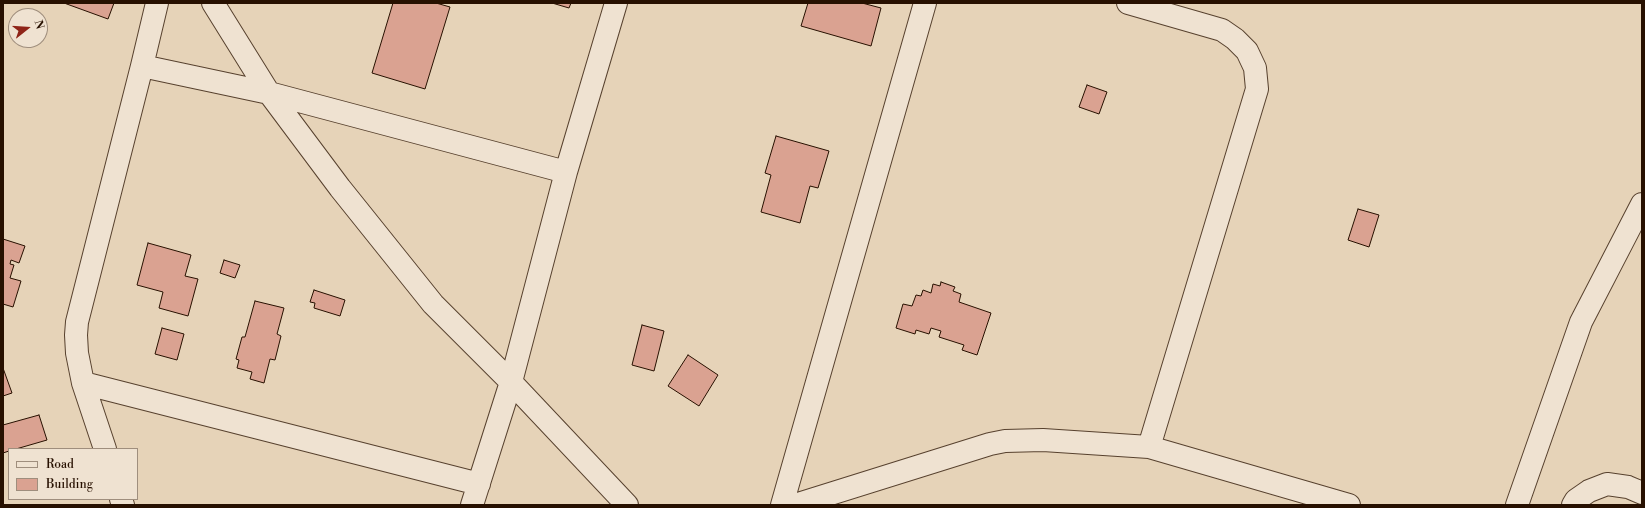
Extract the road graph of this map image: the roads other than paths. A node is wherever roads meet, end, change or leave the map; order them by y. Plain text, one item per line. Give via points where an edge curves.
1 (157, 3) edge
2 (214, 3) edge
3 (616, 3) edge
4 (925, 3) edge
5 (1128, 3) edge
6 (142, 66) junction
7 (269, 93) junction
8 (566, 172) junction
9 (1642, 204) edge
10 (511, 382) junction
11 (83, 383) junction
12 (1149, 447) junction
13 (105, 448) edge
14 (479, 484) junction
15 (1642, 493) edge
16 (1282, 496) edge
17 (472, 505) edge
18 (627, 505) edge
19 (782, 505) edge
20 (795, 505) edge
21 (1349, 505) edge
22 (1517, 505) edge
23 (1573, 505) edge

1 - 6 street
2 - 7 street
3 - 8 street
4 - 19 street
5 - 12 street via 1222,30 1247,51 1255,68 1258,89
6 - 7 street
6 - 11 street via 77,322 77,353
7 - 8 street
7 - 10 street via 340,188 433,304
8 - 10 street
9 - 22 street via 1581,322
10 - 14 street
10 - 18 street
11 - 13 street
11 - 14 street
12 - 16 street
12 - 20 street via 1043,440 1005,441
14 - 17 street
15 - 23 street via 1628,487 1607,484 1589,491
16 - 21 street

